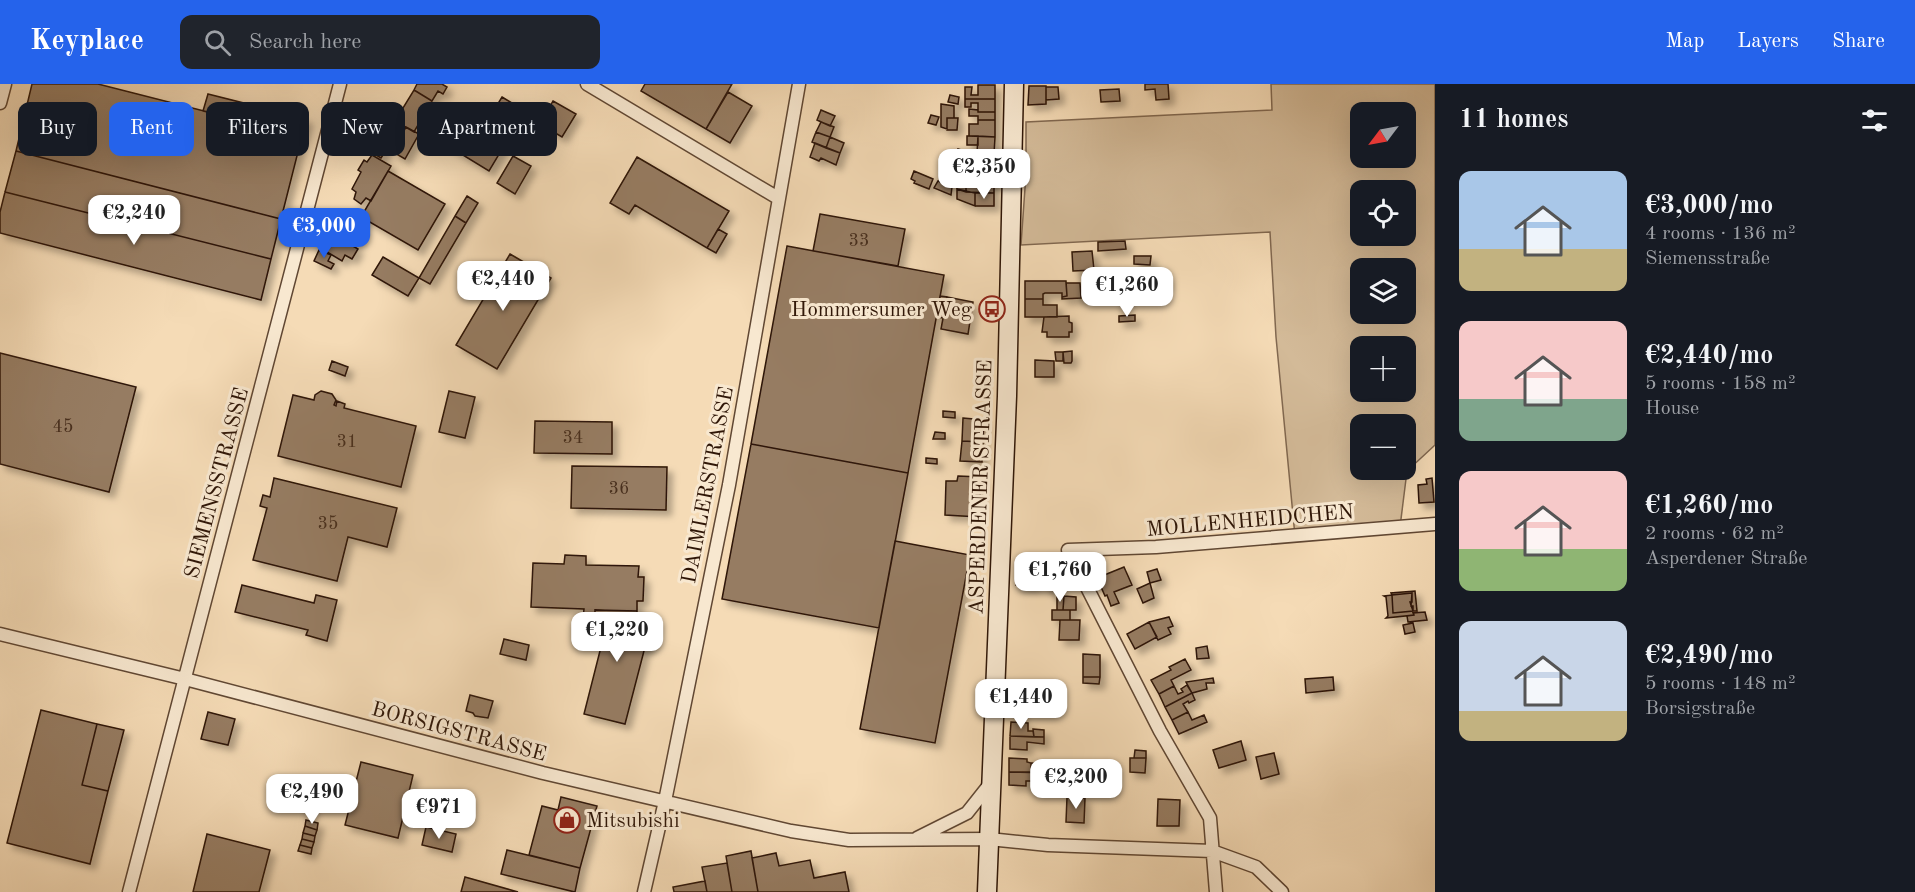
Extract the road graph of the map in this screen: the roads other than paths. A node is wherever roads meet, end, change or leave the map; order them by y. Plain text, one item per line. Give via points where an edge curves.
1 (5, 84) edge
2 (340, 84) edge
3 (587, 84) edge
4 (799, 84) edge
5 (1014, 84) edge
6 (0, 103) edge
7 (778, 198) junction
8 (1435, 524) edge
9 (0, 634) edge
10 (185, 679) junction
11 (990, 784) junction
12 (665, 801) junction
13 (988, 839) junction
14 (913, 840) junction
15 (1212, 852) junction
16 (129, 892) edge
17 (644, 892) edge
18 (987, 892) edge
19 (1216, 892) edge
20 (1282, 892) edge

1 - 6 street
2 - 10 street, SIEMENSSTRASSE
3 - 7 street
4 - 7 street, DAIMLERSTRASSE
5 - 11 main road, ASPERDENER STRASSE via 1007,396
7 - 12 street, DAIMLERSTRASSE via 729,485
8 - 15 street, MOLLENHEIDCHEN via 1155,547 1068,550 1160,731 1210,818
9 - 10 street, BORSIGSTRASSE
10 - 12 street, BORSIGSTRASSE
10 - 16 street, SIEMENSSTRASSE
11 - 13 main road, ASPERDENER STRASSE
11 - 14 street, BORSIGSTRASSE via 967,813
12 - 14 street, BORSIGSTRASSE via 791,831 849,840
12 - 17 street, DAIMLERSTRASSE
13 - 14 street, BORSIGSTRASSE
13 - 15 street, BORSIGSTRASSE
13 - 18 main road, ASPERDENER STRASSE
15 - 19 street
15 - 20 street, BORSIGSTRASSE via 1256,867

